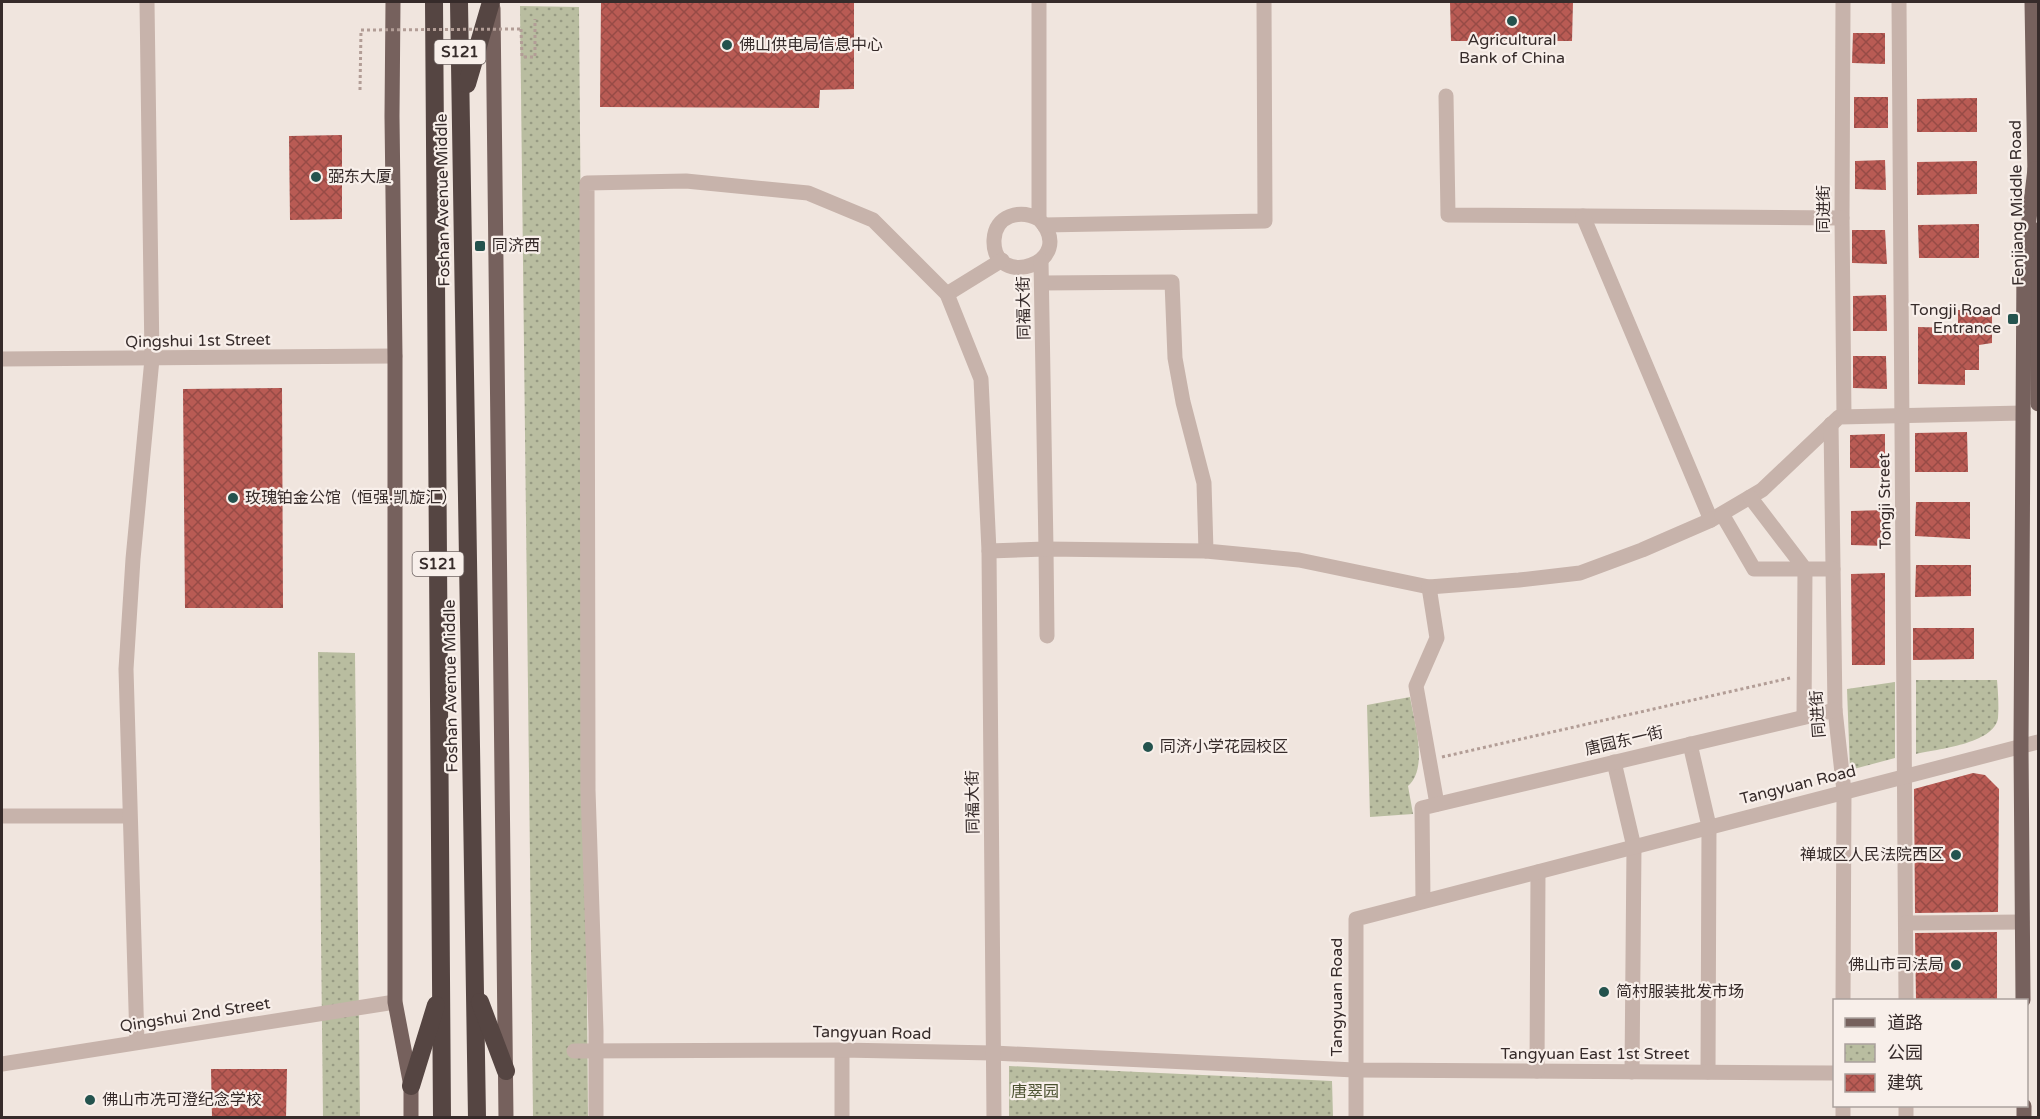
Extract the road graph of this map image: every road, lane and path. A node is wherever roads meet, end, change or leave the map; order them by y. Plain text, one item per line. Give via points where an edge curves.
1 (147, 2) edge
2 (393, 2) edge
3 (459, 2) edge
4 (492, 2) edge
5 (1039, 2) edge
6 (1264, 2) edge
7 (1842, 2) edge
8 (1899, 2) edge
9 (2032, 2) edge
10 (433, 4) edge
11 (535, 19) dead end
12 (360, 90) dead end
13 (1446, 96) dead end
14 (461, 103) junction
15 (2035, 169) junction
16 (1583, 216) junction
17 (1842, 218) junction
18 (1042, 222) junction
19 (1002, 260) junction
20 (1041, 261) junction
21 (1042, 283) junction
22 (947, 294) junction
23 (395, 356) junction
24 (2, 359) edge
25 (152, 359) junction
26 (2038, 404) edge
27 (2023, 413) junction
28 (1844, 416) junction
29 (1902, 416) junction
30 (1831, 424) junction
31 (1750, 497) junction
32 (1716, 517) junction
33 (1046, 549) junction
34 (989, 551) junction
35 (1206, 551) junction
36 (1805, 569) junction
37 (1833, 569) junction
38 (1429, 587) junction
39 (1047, 636) dead end
40 (1804, 675) junction
41 (1834, 710) junction
42 (1804, 717) junction
43 (2038, 742) edge
44 (1690, 744) junction
45 (2021, 746) junction
46 (1429, 760) junction
47 (1614, 762) junction
48 (1906, 777) junction
49 (1844, 791) junction
50 (1437, 804) junction
51 (2, 816) edge
52 (129, 816) junction
53 (1709, 826) junction
54 (1634, 847) junction
55 (1538, 872) junction
56 (1423, 902) junction
57 (2022, 922) junction
58 (1906, 923) junction
59 (475, 987) junction
60 (441, 989) junction
61 (1843, 999) edge
62 (1906, 999) edge
63 (2022, 999) edge
64 (395, 1002) junction
65 (137, 1042) junction
66 (842, 1050) junction
67 (574, 1051) dead end
68 (596, 1051) junction
69 (993, 1053) junction
70 (2, 1064) edge
71 (506, 1071) junction
72 (1355, 1071) junction
73 (1537, 1071) junction
74 (1632, 1072) junction
75 (1708, 1072) junction
76 (1833, 1073) edge
77 (411, 1086) junction
78 (411, 1118) edge
79 (442, 1118) edge
80 (477, 1118) edge
81 (506, 1118) edge
82 (596, 1118) edge
83 (842, 1118) edge
84 (994, 1118) edge
85 (1356, 1118) edge

1 - 25 street
2 - 23 main road
3 - 14 highway, Foshan Avenue Middle / S121
4 - 14 highway
4 - 71 main road
5 - 18 street, 同福大街
6 - 18 street via 1265,221
7 - 17 street, 同进街
8 - 29 street, Tongji Street
9 - 15 main road, Fenjiang Middle Road
10 - 60 highway, Foshan Avenue Middle / S121
11 - 12 path, bridge via 535,57 522,57 521,29 361,30
13 - 16 street via 1448,215
14 - 59 highway, Foshan Avenue Middle / S121
15 - 26 main road, Fenjiang Middle Road
15 - 27 main road via 2024,262
16 - 17 street
16 - 32 street
17 - 28 street, 同进街
18 - 19 street, 同福大街 via 1021,213 1004,219 994,244
18 - 20 street, 同福大街 via 1049,242
19 - 20 street, 同福大街 via 1017,268
19 - 22 street, 同福大街
20 - 21 street, 同福大街
21 - 33 street, 同福大街
21 - 35 street via 1172,282 1175,358 1204,483
22 - 34 street, 同福大街 via 981,379
22 - 68 street via 873,220 808,193 686,181 587,183 588,790
23 - 25 street, Qingshui 1st Street
23 - 64 main road
24 - 25 street, Qingshui 1st Street
25 - 52 street via 126,669
27 - 29 street
27 - 45 main road
28 - 29 street
28 - 30 street
29 - 48 street, Tongji Street
30 - 31 street
30 - 37 street, 同进街
31 - 32 street
31 - 36 street
32 - 36 street via 1754,569
32 - 38 street via 1580,573
33 - 34 street
33 - 35 street
33 - 39 street, 同福大街
34 - 69 street, 同福大街
35 - 38 street via 1299,560
36 - 37 street
36 - 40 street
37 - 41 street, 同进街
38 - 46 street via 1437,638 1416,686
40 - 42 street
40 - 46 path
41 - 42 street, 唐园东一街
41 - 49 street, 同进街
42 - 44 street, 唐园东一街
43 - 45 street, Tangyuan Road
44 - 47 street, 唐园东一街
44 - 53 street
45 - 48 street, Tangyuan Road
45 - 57 main road
46 - 50 street
47 - 50 street, 唐园东一街
47 - 54 street
48 - 49 street, Tangyuan Road
48 - 58 street, Tongji Street
49 - 53 street, Tangyuan Road
49 - 61 street, 同进街
50 - 56 street, 唐园东一街 via 1422,808
51 - 52 street
52 - 65 street
53 - 54 street, Tangyuan Road
53 - 75 street
54 - 55 street, Tangyuan Road
54 - 74 street
55 - 56 street, Tangyuan Road
55 - 73 street
56 - 72 street, Tangyuan Road via 1356,919
57 - 58 street
57 - 63 main road
58 - 62 street, Tongji Street
59 - 71 highway
59 - 80 highway, Foshan Avenue Middle / S121
60 - 77 highway
60 - 79 highway, Foshan Avenue Middle / S121
64 - 65 street, Qingshui 2nd Street
64 - 77 main road
65 - 70 street, Qingshui 2nd Street
66 - 68 street, Tangyuan Road
66 - 69 street, Tangyuan Road
66 - 83 street
67 - 68 street, Tangyuan Road
68 - 82 street
69 - 72 street, Tangyuan Road
69 - 84 street, 同福大街
71 - 81 main road
72 - 73 street, Tangyuan East 1st Street
72 - 85 street
73 - 74 street, Tangyuan East 1st Street
74 - 75 street, Tangyuan East 1st Street
75 - 76 street, Tangyuan East 1st Street
77 - 78 main road

